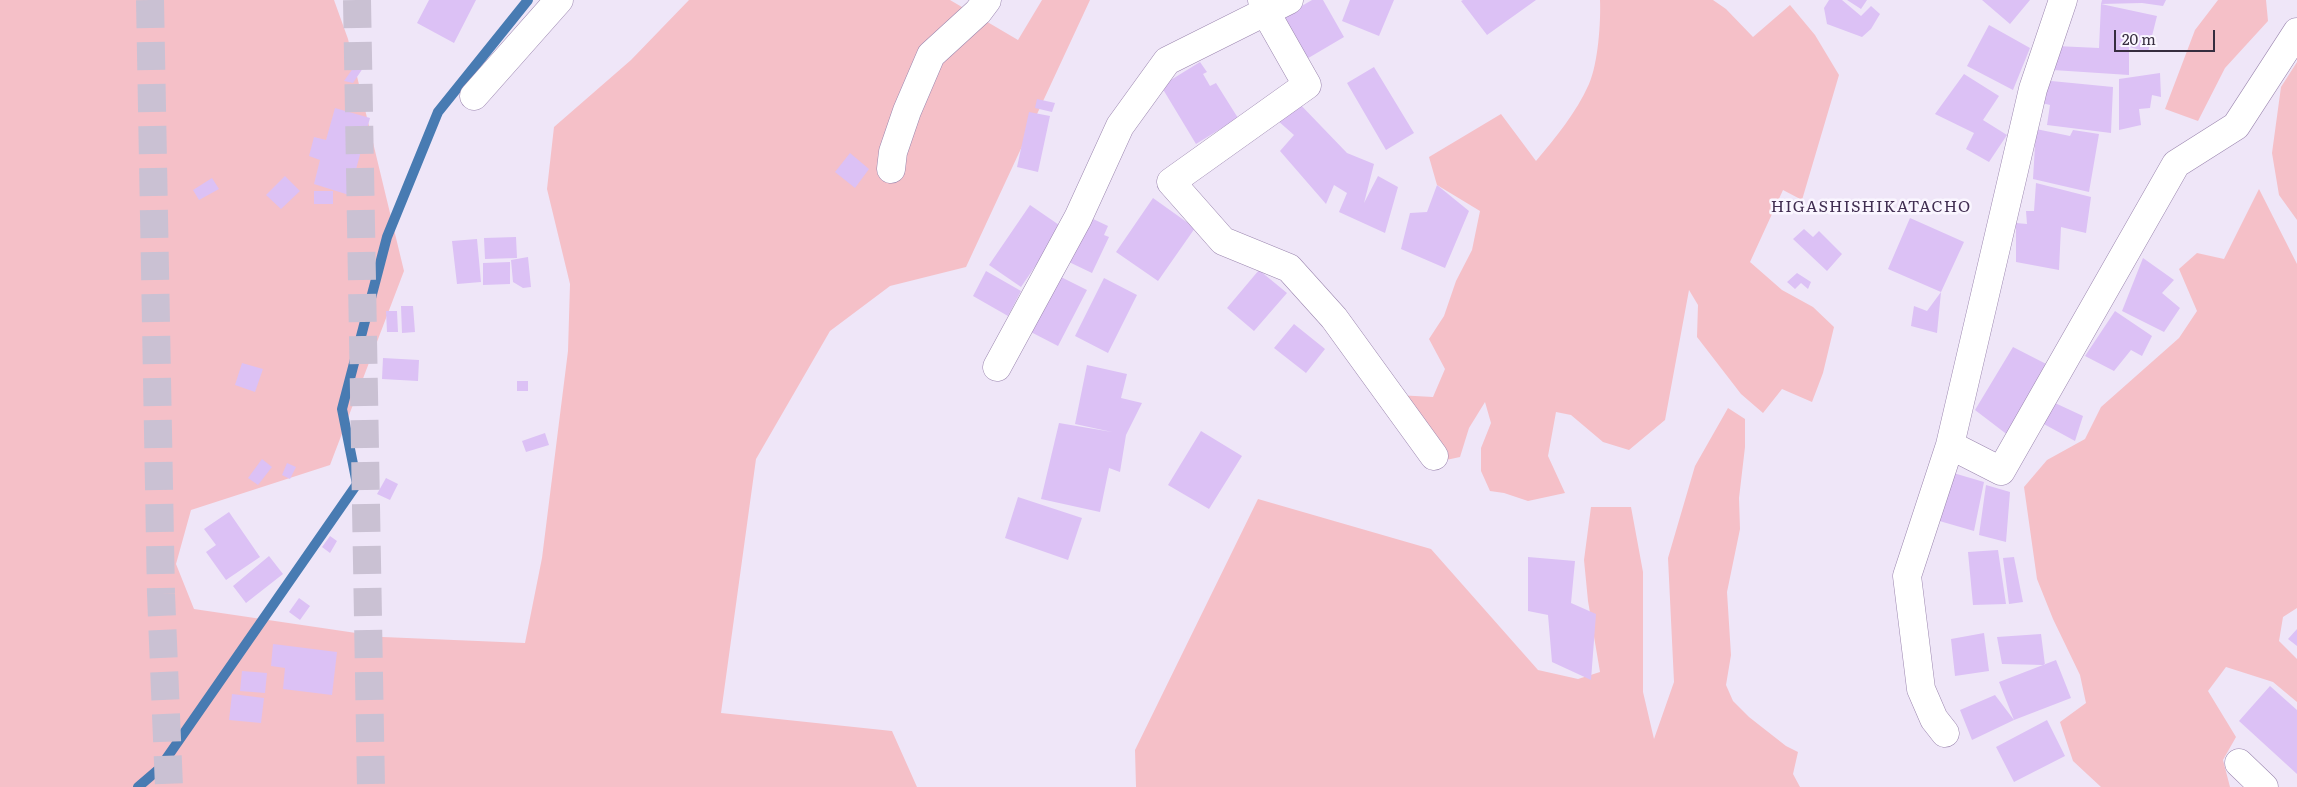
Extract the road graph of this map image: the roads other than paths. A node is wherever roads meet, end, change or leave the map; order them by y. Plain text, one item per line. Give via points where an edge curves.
1 (559, 0) edge
2 (987, 0) edge
3 (2063, 0) edge
4 (1272, 4) edge
5 (2297, 32) edge
6 (474, 96) dead end
7 (891, 169) dead end
8 (997, 367) dead end
9 (1950, 444) junction
10 (1434, 456) dead end
11 (1945, 733) dead end
12 (2238, 763) dead end
13 (2264, 787) edge

1 - 6 street
2 - 7 street via 931,55 907,111 893,152
3 - 9 street via 2032,88
4 - 8 street via 1167,61 1120,126 1078,218
4 - 10 street via 1307,84 1171,182 1223,241 1289,268 1334,318
5 - 9 street via 2236,126 2176,164 2001,471
9 - 11 street via 1907,576 1921,689 1934,719
12 - 13 street

